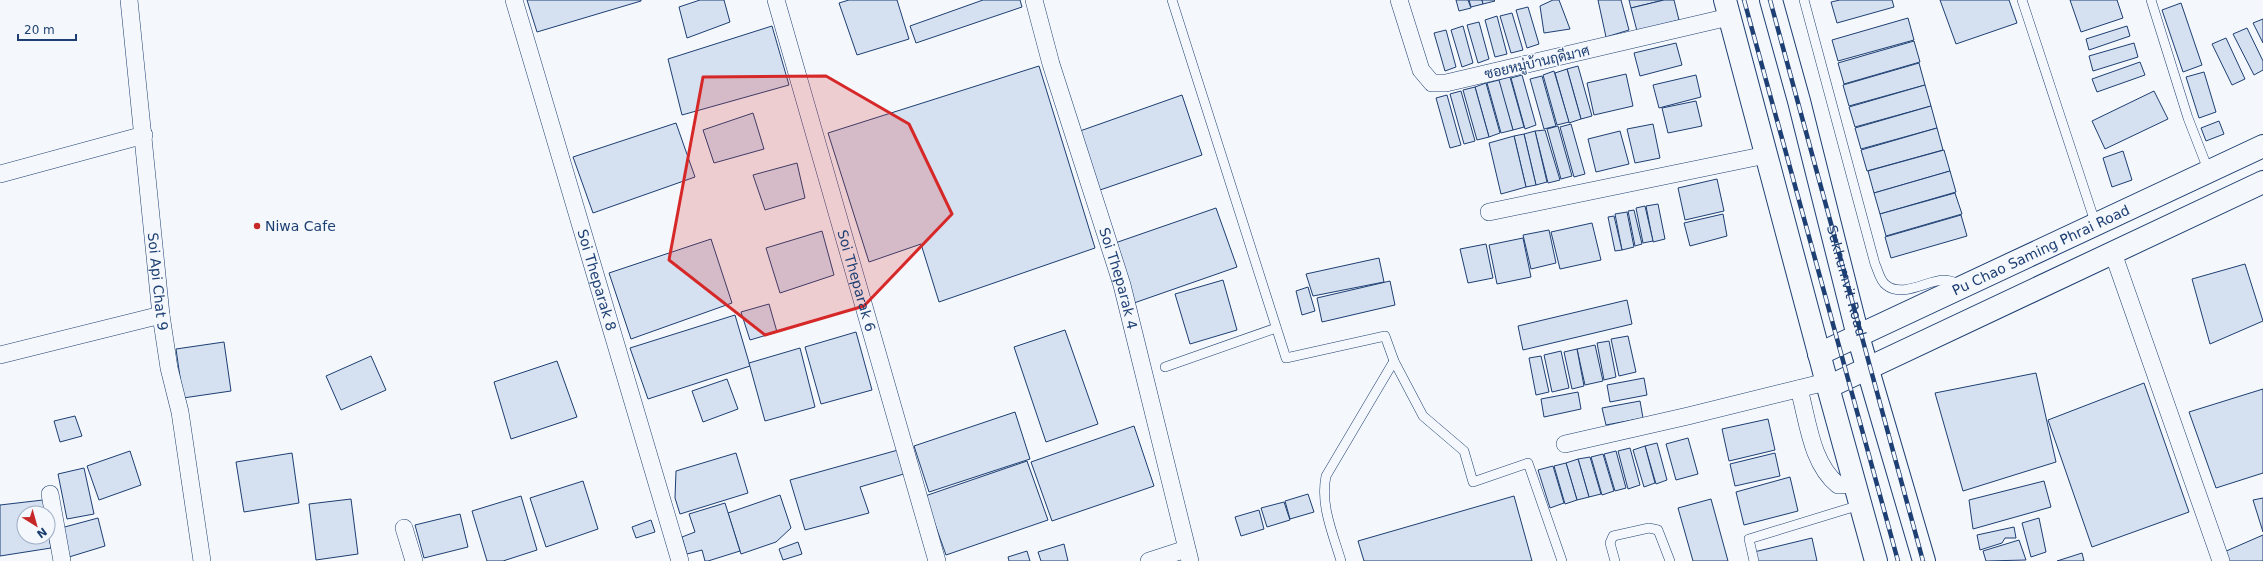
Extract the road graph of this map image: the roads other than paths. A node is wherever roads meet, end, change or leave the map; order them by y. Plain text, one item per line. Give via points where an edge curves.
1 (129, 0) edge
2 (514, 0) edge
3 (776, 0) edge
4 (1034, 0) edge
5 (1172, 0) edge
6 (1399, 0) edge
7 (1771, 0) edge
8 (1804, 0) edge
9 (2022, 0) edge
10 (2152, 0) edge
11 (1727, 9) edge
12 (144, 135) junction
13 (2263, 146) edge
14 (1766, 155) junction
15 (2209, 172) junction
16 (0, 174) edge
17 (2263, 182) edge
18 (1489, 212) dead end
19 (2096, 225) junction
20 (2113, 253) junction
21 (1964, 286) junction
22 (162, 315) junction
23 (1276, 328) junction
24 (1858, 336) junction
25 (1819, 354) junction
26 (0, 355) edge
27 (1394, 361) junction
28 (1165, 367) dead end
29 (1869, 369) junction
30 (1827, 385) junction
31 (1799, 389) junction
32 (1565, 444) dead end
33 (50, 494) dead end
34 (1858, 494) junction
35 (404, 528) dead end
36 (1188, 555) edge
37 (62, 561) edge
38 (202, 561) edge
39 (414, 561) edge
40 (680, 561) edge
41 (937, 561) edge
42 (1149, 561) edge
43 (1341, 561) edge
44 (1562, 561) edge
45 (1615, 561) edge
46 (1670, 561) edge
47 (1754, 561) edge
48 (1876, 561) edge
49 (1924, 561) edge
50 (2221, 561) edge

1 - 12 street, Soi Api Chat 9
2 - 40 street, Soi Theparak 8
3 - 41 street, Soi Theparak 6
4 - 36 street, Soi Theparak 4 via 1050,64 1122,285
5 - 23 lane
6 - 11 street, ซอยหมู่บ้านฤดีมาศ via 1421,70 1432,83 1446,83
7 - 24 main road, Sukhumvit Road
8 - 21 lane via 1875,264 1881,278 1886,285 1896,290 1943,280
9 - 19 lane
10 - 15 lane via 2188,118
11 - 14 main road
12 - 16 street
12 - 22 street, Soi Api Chat 9
13 - 15 main road, Pu Chao Saming Phrai Road
14 - 18 street
14 - 25 main road
15 - 19 main road, Pu Chao Saming Phrai Road
17 - 20 main road
19 - 21 main road, Pu Chao Saming Phrai Road
20 - 29 main road
20 - 50 street
21 - 24 main road, Pu Chao Saming Phrai Road
22 - 26 street
22 - 38 street, Soi Api Chat 9 via 169,368 180,412
23 - 27 lane via 1286,358 1385,336
23 - 28 lane
24 - 25 main road, Pu Chao Saming Phrai Road
24 - 29 main road, Sukhumvit Road
25 - 30 main road
27 - 43 lane via 1326,476 1325,506
27 - 44 lane via 1422,416 1464,451 1473,482 1528,463
29 - 30 main road
29 - 49 main road, Sukhumvit Road
30 - 31 street
30 - 34 main road
31 - 32 street
31 - 34 street via 1818,461 1828,477 1838,485
33 - 37 street
34 - 47 lane via 1749,539
34 - 48 main road
35 - 39 street
36 - 42 street
45 - 46 lane via 1610,543 1613,536 1649,528 1658,530

